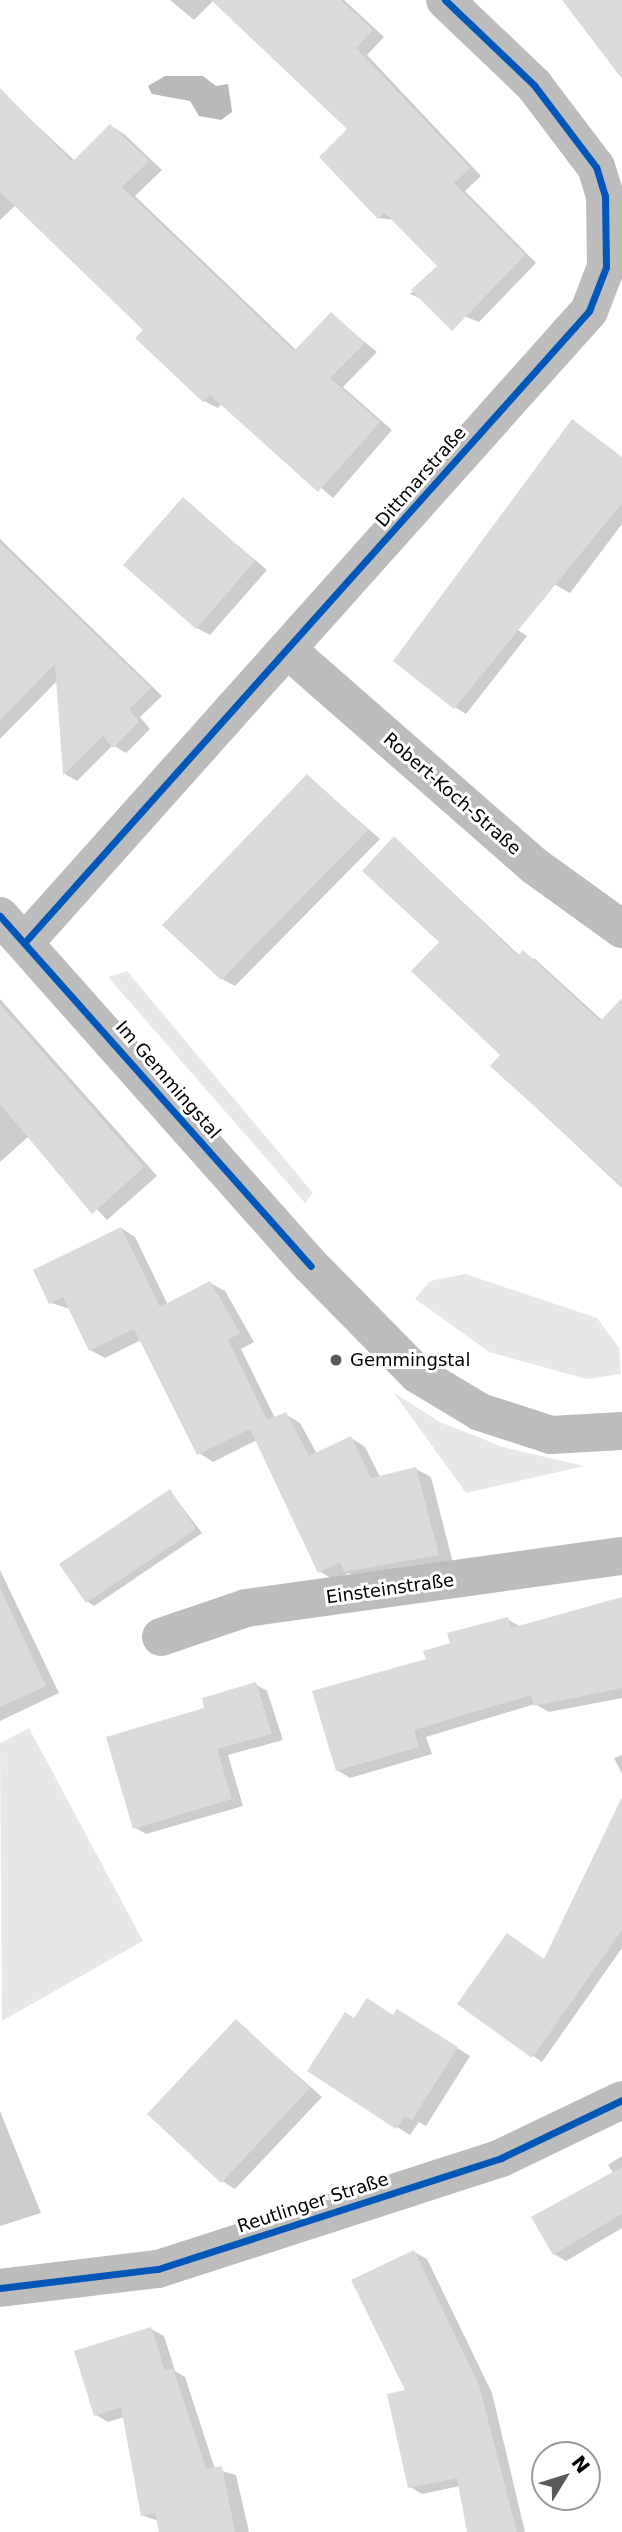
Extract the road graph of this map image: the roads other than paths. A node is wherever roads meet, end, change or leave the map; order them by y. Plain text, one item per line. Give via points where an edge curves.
1 (445, 0) edge
2 (609, 158) edge
3 (289, 651) junction
4 (13, 929) edge
5 (622, 929) edge
6 (621, 1437) edge
7 (622, 1556) edge
8 (162, 1637) dead end
9 (622, 2100) edge
10 (0, 2288) edge

1 - 2 street, Dittmarstraße
2 - 3 street, Dittmarstraße via 606,267 589,311
3 - 4 street, Dittmarstraße
3 - 5 street, Robert-Koch-Straße via 536,867
4 - 6 street, Im Gemmingstal via 311,1266 417,1374 480,1412 551,1435
7 - 8 street, Einsteinstraße via 246,1608
9 - 10 street, Reutlinger Straße via 501,2158 158,2269

